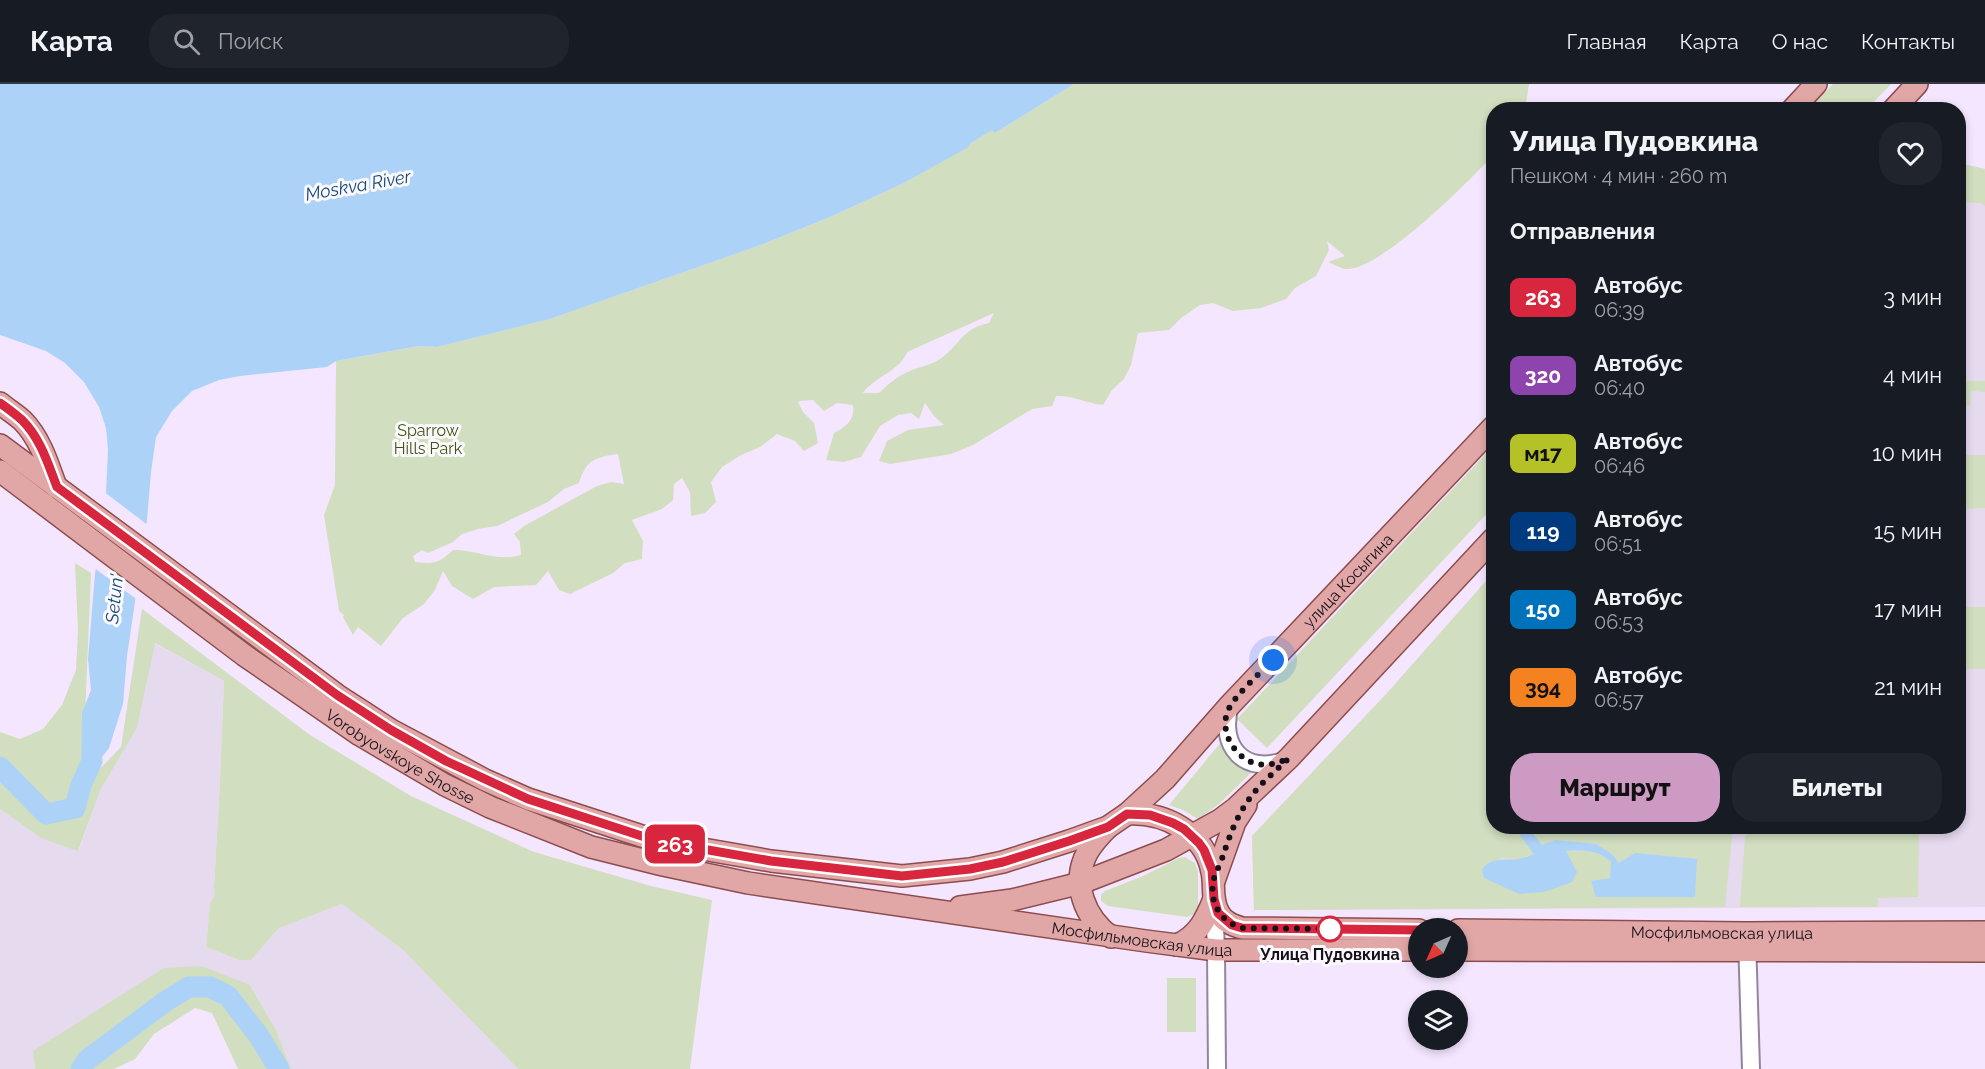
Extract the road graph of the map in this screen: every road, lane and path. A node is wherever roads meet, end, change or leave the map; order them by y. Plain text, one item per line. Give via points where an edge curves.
1 (1816, 84) edge
2 (1917, 84) edge
3 (1799, 102) edge
4 (1900, 102) edge
5 (0, 403) edge
6 (1486, 434) edge
7 (0, 445) edge
8 (0, 471) edge
9 (57, 487) junction
10 (1486, 547) edge
11 (1230, 705) junction
12 (1289, 758) junction
13 (1253, 793) junction
14 (1127, 814) junction
15 (1108, 827) junction
16 (1192, 836) junction
17 (882, 874) junction
18 (929, 874) joint
19 (1081, 883) junction
20 (1213, 890) junction
21 (872, 902) junction
22 (932, 910) junction
23 (1408, 930) edge
24 (1468, 930) edge
25 (1985, 932) edge
26 (1111, 937) junction
27 (1747, 942) junction
28 (1177, 945) junction
29 (1216, 950) junction
30 (1408, 950) edge
31 (1468, 950) edge
32 (1985, 951) edge
33 (1217, 1069) edge
34 (1751, 1069) edge

1 - 3 main road
2 - 4 main road
5 - 9 main road via 35,436
6 - 11 main road, улица Косыгина
7 - 9 main road, Vorobyovskoye Shosse
8 - 21 main road, Vorobyovskoye Shosse via 252,660 360,735 445,785 591,847 748,883
9 - 17 main road, Vorobyovskoye Shosse via 346,701 410,741 496,785 657,841 771,861
10 - 12 main road
11 - 12 street via 1226,731 1239,754 1264,765
11 - 14 main road, улица Косыгина via 1165,779
12 - 13 main road
13 - 16 main road via 1220,820
13 - 20 main road via 1235,822
14 - 15 main road, улица Косыгина
14 - 16 main road via 1162,818
15 - 18 main road, улица Косыгина via 1003,862
15 - 19 main road, улица Косыгина via 1087,853
16 - 19 main road
16 - 20 main road via 1204,850 1212,870
17 - 18 main road, Vorobyovskoye Shosse
17 - 21 main road via 893,890 890,897
19 - 22 main road via 1012,900
19 - 26 main road, улица Косыгина via 1088,914
20 - 23 main road, Мосфильмовская улица via 1218,913 1242,928
20 - 28 main road via 1197,932
20 - 29 street
21 - 22 main road, Мосфильмовская улица
22 - 26 main road, Мосфильмовская улица
24 - 27 main road, Мосфильмовская улица
25 - 27 main road, Мосфильмовская улица
26 - 28 main road, Мосфильмовская улица
27 - 31 main road, Мосфильмовская улица
27 - 32 main road, Мосфильмовская улица
27 - 34 street
28 - 29 main road, Мосфильмовская улица
29 - 30 main road, Мосфильмовская улица
29 - 33 street

